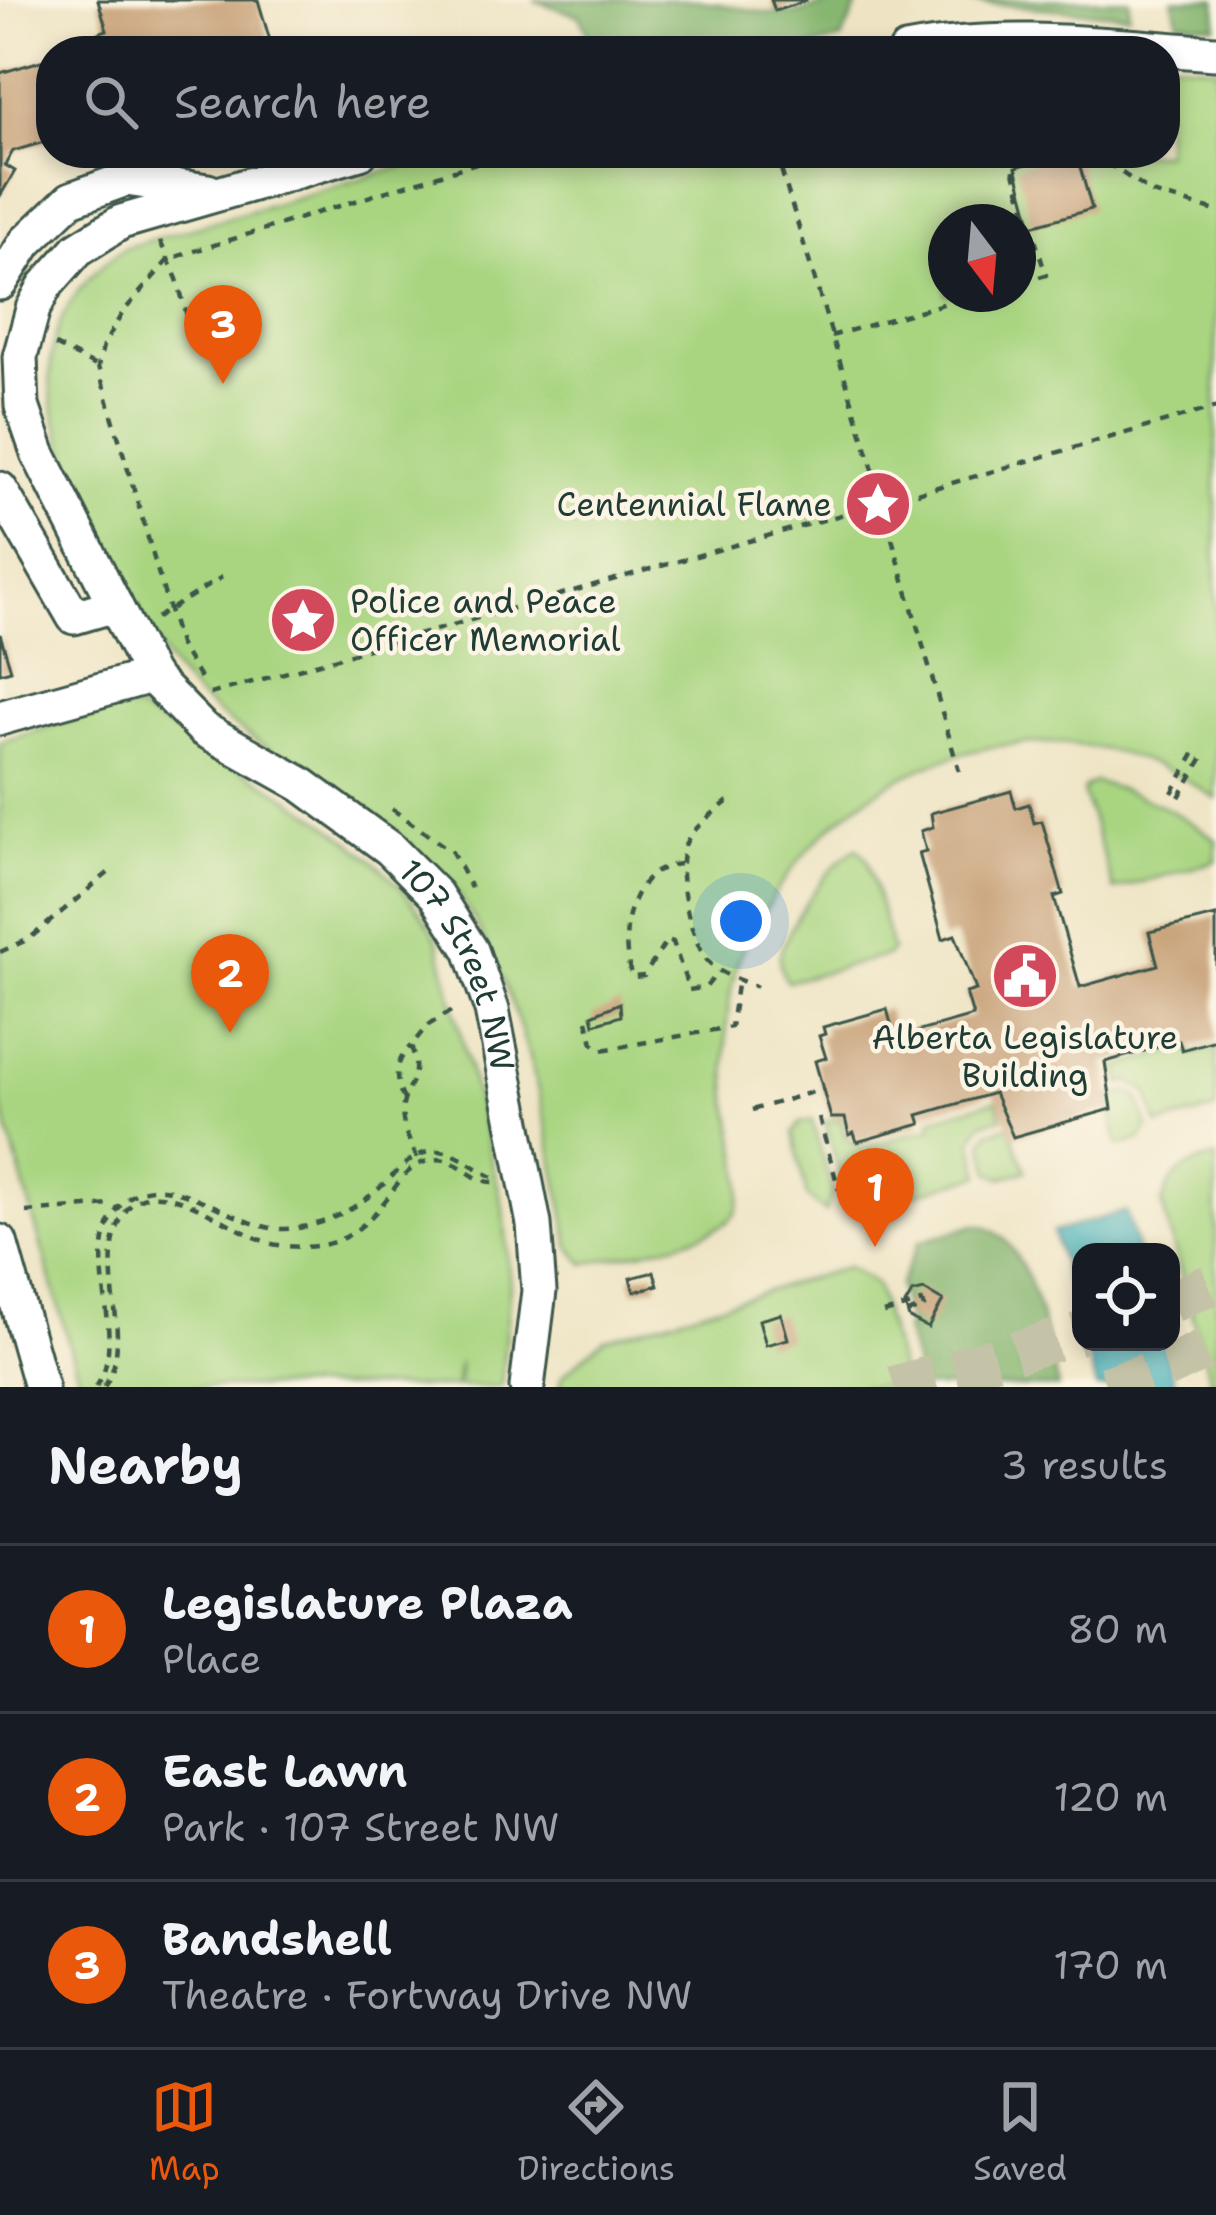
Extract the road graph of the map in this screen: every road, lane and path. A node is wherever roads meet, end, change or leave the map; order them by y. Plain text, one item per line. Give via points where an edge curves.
1 (1180, 51) edge
2 (1216, 53) edge
3 (308, 168) edge
4 (460, 168) edge
5 (781, 168) edge
6 (1013, 168) edge
7 (1114, 168) edge
8 (221, 193) junction
9 (1024, 204) edge
10 (1216, 212) edge
11 (155, 233) dead end
12 (1036, 243) edge
13 (169, 259) junction
14 (1036, 278) edge
15 (0, 283) edge
16 (928, 308) edge
17 (831, 336) junction
18 (193, 338) dead end
19 (43, 339) dead end
20 (98, 367) junction
21 (1216, 407) edge
22 (874, 476) dead end
23 (0, 489) edge
24 (917, 494) dead end
25 (848, 513) dead end
26 (887, 521) dead end
27 (222, 577) dead end
28 (116, 605) junction
29 (170, 611) junction
30 (156, 618) dead end
31 (151, 676) junction
32 (0, 718) edge
33 (1197, 749) dead end
34 (1205, 754) dead end
35 (959, 771) dead end
36 (728, 801) dead end
37 (680, 864) junction
38 (108, 872) dead end
39 (0, 952) edge
40 (718, 971) dead end
41 (738, 978) junction
42 (758, 987) dead end
43 (456, 1008) dead end
44 (587, 1020) dead end
45 (411, 1046) junction
46 (823, 1089) dead end
47 (404, 1099) junction
48 (752, 1110) dead end
49 (819, 1118) dead end
50 (418, 1160) junction
51 (503, 1181) dead end
52 (839, 1190) dead end
53 (123, 1209) junction
54 (26, 1212) dead end
55 (0, 1242) edge
56 (908, 1312) dead end
57 (884, 1313) dead end
58 (41, 1387) edge
59 (100, 1387) edge
60 (527, 1387) edge

1 - 2 street
3 - 8 street, 107 Street NW
4 - 13 path
5 - 17 path
6 - 9 path
7 - 10 path via 1152,193
8 - 15 street via 126,179 71,199 26,242
8 - 28 street, 107 Street NW via 99,234 45,286 26,331 19,382 28,430
11 - 13 path
12 - 14 path via 1046,275
13 - 18 path
13 - 20 path via 124,312
16 - 17 path
17 - 22 path
19 - 20 path
20 - 29 path
21 - 24 path
23 - 28 street via 74,617
25 - 29 path via 210,694 184,656
26 - 35 path
27 - 29 path
28 - 31 street, 107 Street NW
29 - 30 path
31 - 32 street
31 - 60 street, 107 Street NW via 203,729 301,784 390,849 436,895 471,950 497,1034 534,1224 539,1291
33 - 34 path via 1176,795
36 - 37 path via 689,836
37 - 40 path via 659,872 628,909 628,967 644,976 671,940 688,990 706,987
37 - 41 path via 704,957
38 - 39 path via 29,938
41 - 42 path
41 - 44 path via 730,1027 602,1050
43 - 45 path
45 - 47 path via 416,1079
45 - 47 path via 398,1063
46 - 48 path
47 - 50 path via 404,1128
49 - 52 path
50 - 51 path via 434,1151 452,1154
50 - 53 path via 317,1224 248,1224 162,1188 135,1194
50 - 53 path via 364,1225 325,1247 269,1244 166,1196
53 - 54 path
53 - 59 path via 105,1246 110,1355
55 - 58 street
56 - 57 path via 922,1302

